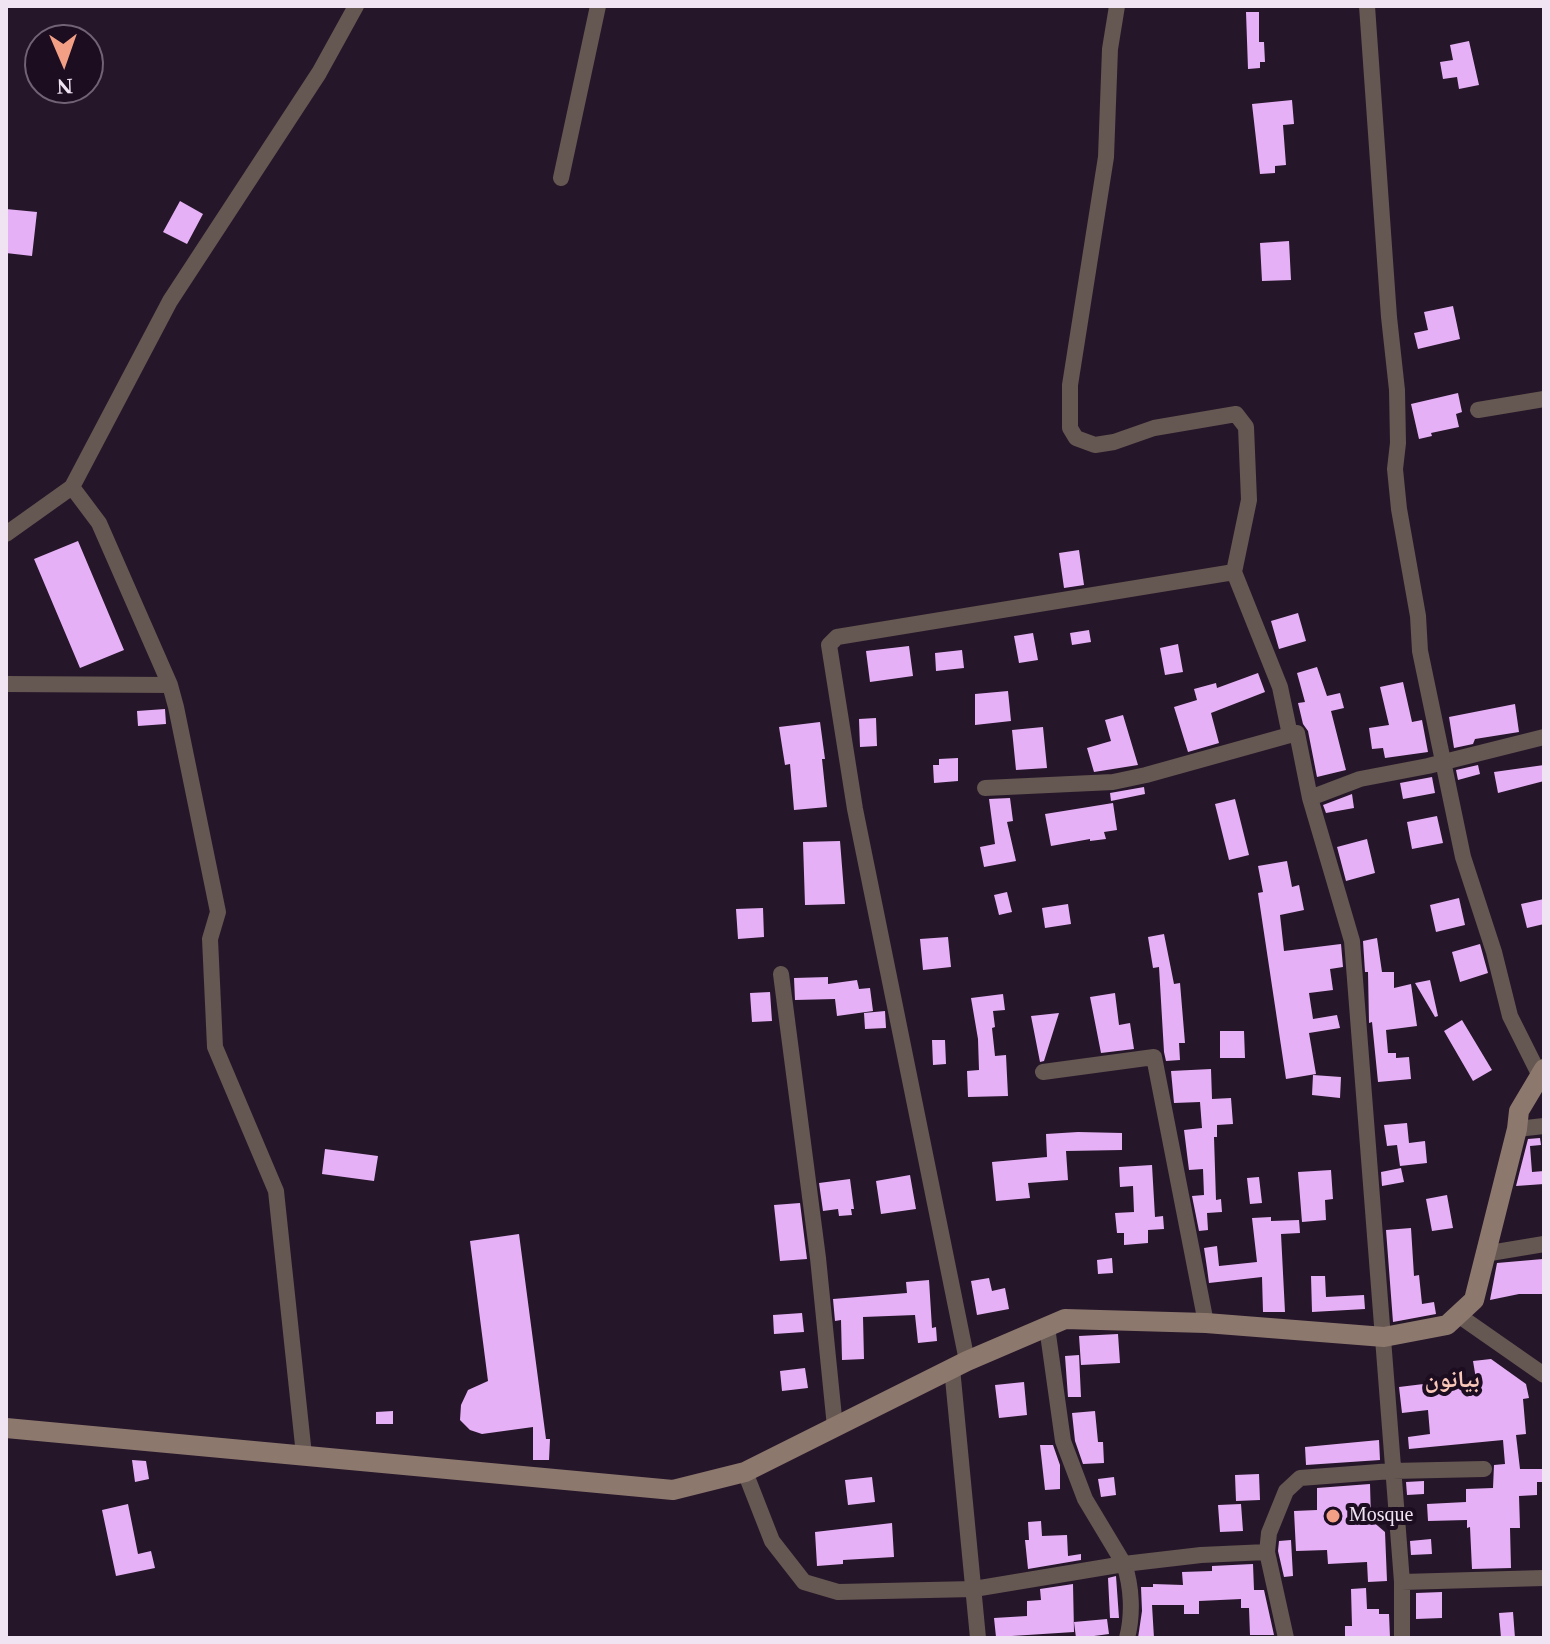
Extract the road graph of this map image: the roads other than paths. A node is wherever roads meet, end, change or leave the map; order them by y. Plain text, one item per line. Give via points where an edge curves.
1 (356, 6) edge
2 (598, 6) edge
3 (1117, 6) edge
4 (1367, 6) edge
5 (561, 178) dead end
6 (1544, 399) edge
7 (1478, 410) dead end
8 (72, 487) junction
9 (6, 534) edge
10 (1234, 572) junction
11 (6, 684) edge
12 (170, 685) junction
13 (1290, 735) junction
14 (1544, 737) edge
15 (1442, 761) junction
16 (985, 788) dead end
17 (1310, 798) junction
18 (781, 974) dead end
19 (1043, 1072) dead end
20 (1542, 1073) edge
21 (1544, 1126) edge
22 (1517, 1129) junction
23 (1544, 1244) edge
24 (1484, 1254) junction
25 (1458, 1315) junction
26 (1206, 1323) junction
27 (1047, 1327) junction
28 (1384, 1337) junction
29 (960, 1364) junction
30 (1544, 1375) edge
31 (835, 1427) junction
32 (6, 1428) edge
33 (304, 1455) junction
34 (1484, 1469) dead end
35 (1392, 1471) junction
36 (745, 1472) junction
37 (1267, 1552) junction
38 (1124, 1564) junction
39 (1544, 1578) edge
40 (1402, 1582) junction
41 (974, 1589) junction
42 (978, 1638) edge
43 (1127, 1638) edge
44 (1286, 1638) edge
45 (1402, 1638) edge

1 - 8 street via 319,73 170,301
2 - 5 street
3 - 10 street via 1106,157 1070,385 1070,428 1076,438 1095,445 1236,414 1246,427 1249,500
4 - 15 street via 1397,390 1395,469 1420,651
6 - 7 street
8 - 9 street
8 - 12 street via 99,523
10 - 13 street via 1280,687
10 - 29 street via 837,637 829,645
11 - 12 street
12 - 33 street via 218,912 210,939 215,1047 276,1191
13 - 16 street via 1113,782
13 - 17 street via 1297,733
14 - 15 street
15 - 17 street via 1360,779
15 - 20 street via 1463,857 1510,1016
17 - 28 street via 1352,941
18 - 31 street
19 - 26 street via 1154,1057
20 - 22 street via 1519,1111
21 - 22 street
22 - 24 street
23 - 24 street
24 - 25 street via 1474,1300
25 - 28 street via 1447,1325
25 - 30 street
26 - 27 street via 1065,1319
26 - 28 street
27 - 29 street
27 - 38 street via 1063,1441 1085,1499
28 - 35 street
29 - 31 street
29 - 41 street
31 - 36 street
32 - 33 street
33 - 36 street via 673,1490
34 - 35 street
35 - 37 street via 1300,1478 1286,1491
35 - 40 street
36 - 41 street via 772,1541 804,1582 838,1592
37 - 38 street
37 - 44 street
38 - 41 street
38 - 43 street via 1132,1622
39 - 40 street
40 - 45 street
41 - 42 street

